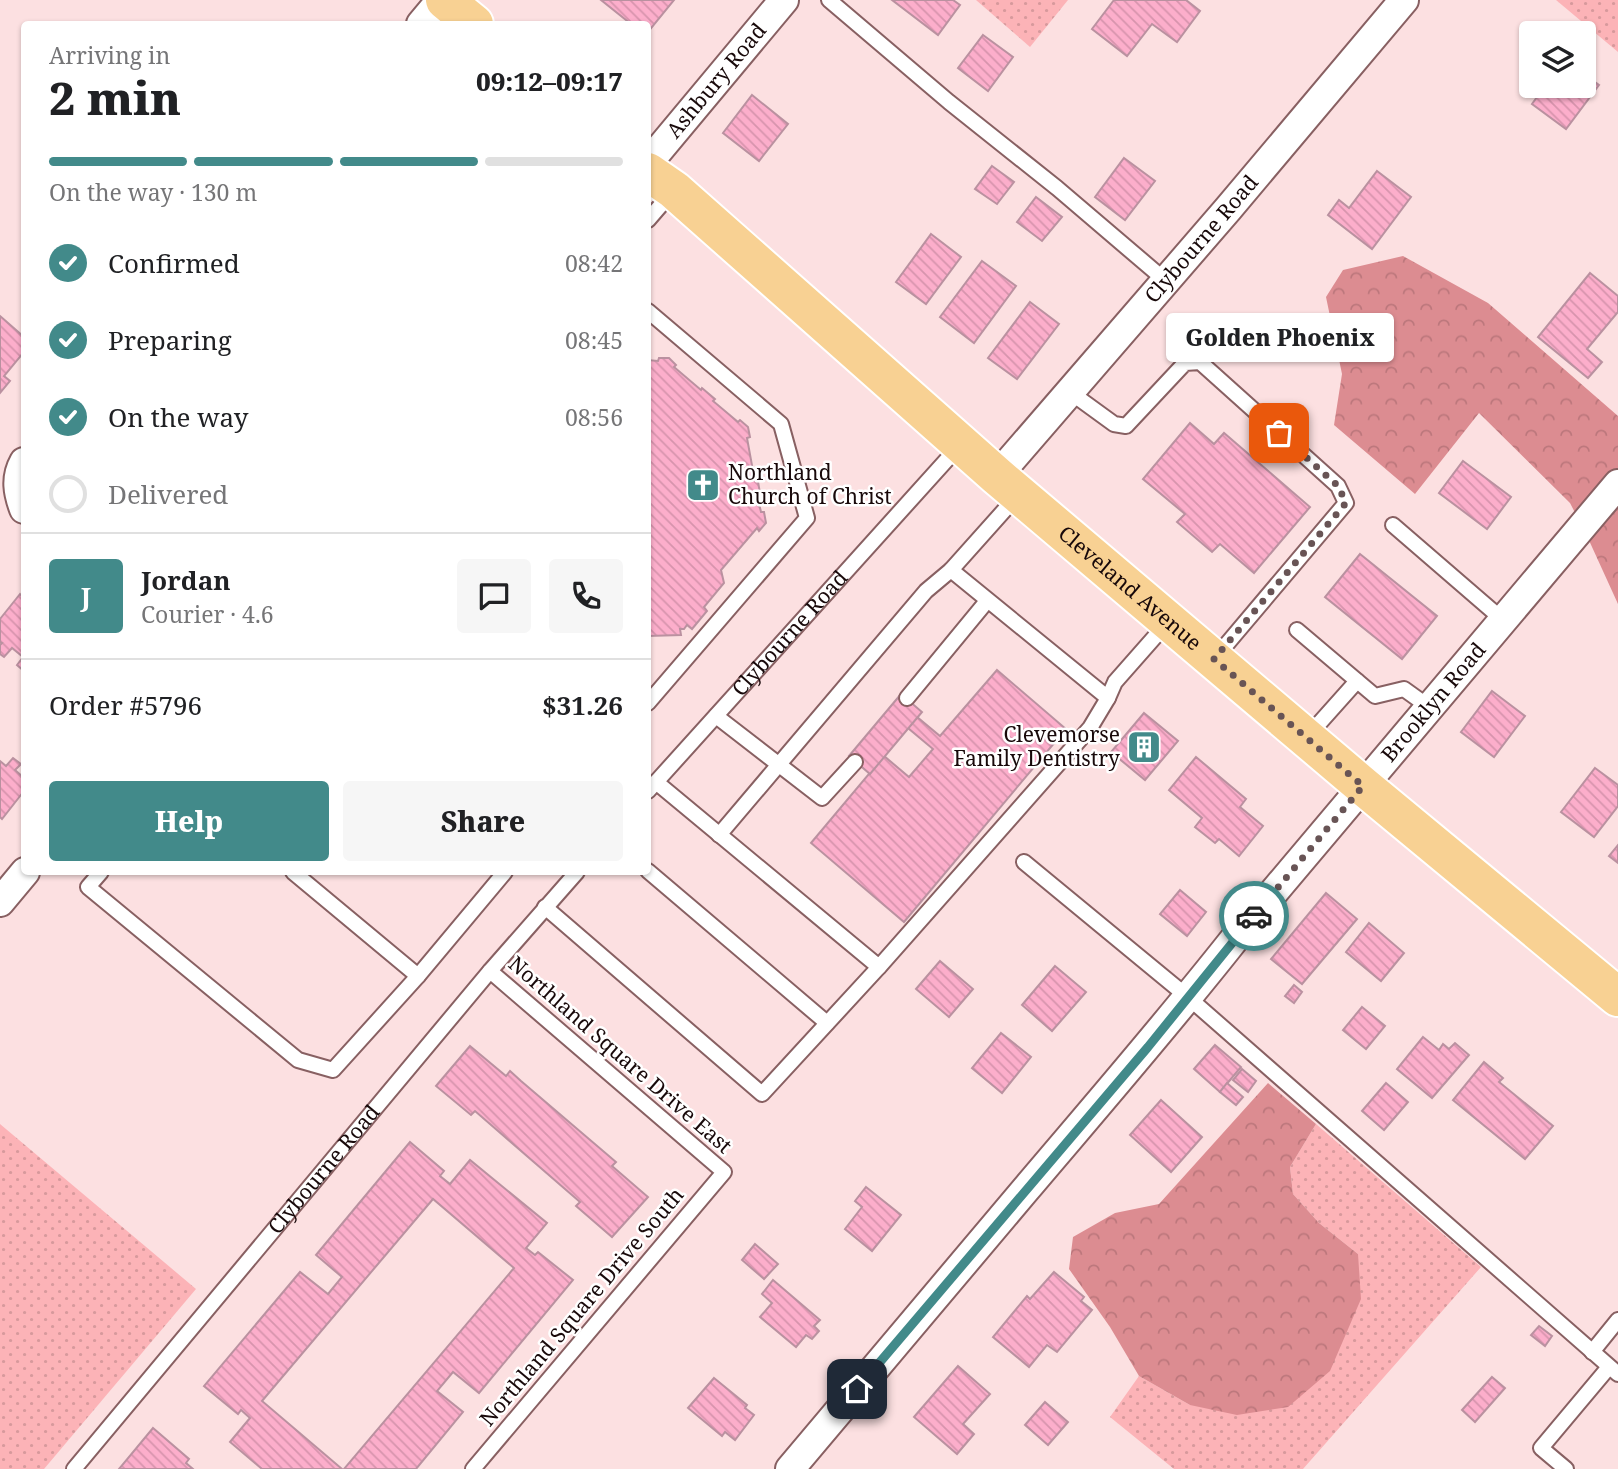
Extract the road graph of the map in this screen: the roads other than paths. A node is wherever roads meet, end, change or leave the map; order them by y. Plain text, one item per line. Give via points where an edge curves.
1 (443, 0) edge
2 (784, 0) edge
3 (829, 0) edge
4 (1404, 0) edge
5 (424, 21) edge
6 (470, 21) edge
7 (651, 159) edge
8 (661, 181) edge
9 (651, 211) edge
10 (1166, 281) junction
11 (651, 314) edge
12 (1070, 392) junction
13 (961, 444) junction
14 (21, 470) edge
15 (1618, 484) edge
16 (1008, 485) junction
17 (21, 500) edge
18 (1393, 525) dead end
19 (951, 570) junction
20 (987, 601) junction
21 (1503, 620) junction
22 (1169, 621) junction
23 (1297, 629) dead end
24 (1214, 659) junction
25 (1357, 681) junction
26 (907, 698) dead end
27 (1108, 698) junction
28 (651, 700) edge
29 (1429, 707) junction
30 (716, 716) junction
31 (1307, 738) junction
32 (855, 761) dead end
33 (779, 764) junction
34 (1363, 786) junction
35 (652, 787) edge
36 (719, 835) junction
37 (1024, 862) dead end
38 (651, 874) edge
39 (22, 875) edge
40 (98, 875) edge
41 (297, 875) edge
42 (502, 875) edge
43 (574, 875) edge
44 (0, 902) edge
45 (545, 907) junction
46 (879, 967) junction
47 (490, 971) junction
48 (418, 976) junction
49 (1615, 988) edge
50 (1189, 998) junction
51 (827, 1023) junction
52 (724, 1172) joint
53 (1618, 1320) edge
54 (1592, 1352) junction
55 (1614, 1370) edge
56 (74, 1469) edge
57 (473, 1469) edge
58 (790, 1469) edge
59 (1566, 1469) edge

1 - 5 street
1 - 6 main road
2 - 7 street, Ashbury Road
3 - 10 lane
4 - 10 street, Clybourne Road
8 - 9 lane
8 - 13 main road, Cleveland Avenue
10 - 12 street, Clybourne Road
11 - 28 lane via 781,424 807,518
12 - 16 street, Clybourne Road
12 - 24 lane via 1114,424 1126,426 1185,363 1200,362 1338,486 1346,503
13 - 16 main road, Cleveland Avenue
13 - 30 lane, Clybourne Road
14 - 17 street via 17,488
15 - 21 street, Brooklyn Road
16 - 19 lane
16 - 22 main road, Cleveland Avenue
18 - 21 lane
19 - 20 lane
19 - 33 lane via 926,591
20 - 26 lane
20 - 27 lane
21 - 29 street, Brooklyn Road
22 - 24 main road, Cleveland Avenue
22 - 27 lane via 1115,682
23 - 25 lane
24 - 31 main road, Cleveland Avenue
25 - 29 lane via 1375,696 1404,689
25 - 31 lane
27 - 46 lane via 1090,728
29 - 34 street, Brooklyn Road
30 - 33 lane
30 - 35 lane, Clybourne Road
31 - 34 main road, Cleveland Avenue
32 - 33 lane via 822,798
33 - 36 lane
34 - 49 main road, Cleveland Avenue
34 - 50 street, Brooklyn Road
35 - 36 lane
36 - 46 lane
37 - 50 lane
38 - 51 lane
39 - 44 street
40 - 48 lane via 88,887 298,1060 333,1070
41 - 48 lane
42 - 48 lane
43 - 45 lane, Clybourne Road
45 - 47 lane, Clybourne Road
45 - 51 lane via 762,1094
46 - 51 lane
47 - 52 lane, Northland Square Drive East
47 - 56 lane, Clybourne Road
50 - 54 lane
50 - 58 street, Brooklyn Road
52 - 57 lane, Northland Square Drive South
53 - 54 lane
54 - 55 lane
55 - 59 lane via 1541,1448

